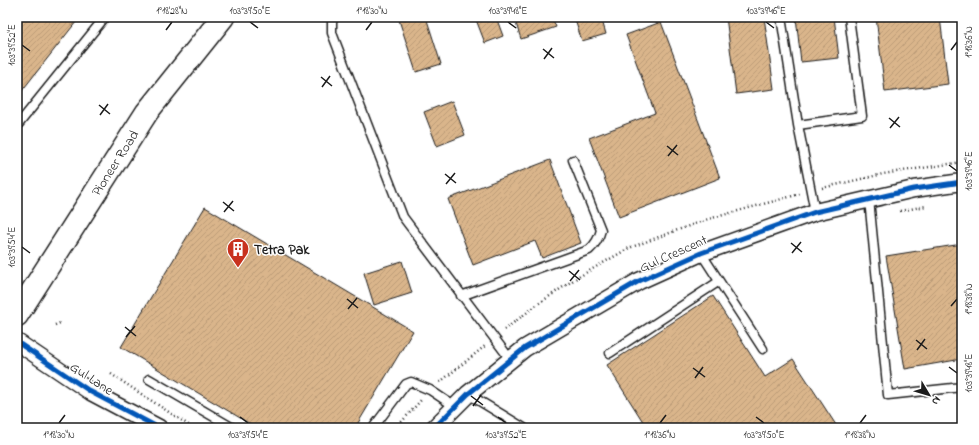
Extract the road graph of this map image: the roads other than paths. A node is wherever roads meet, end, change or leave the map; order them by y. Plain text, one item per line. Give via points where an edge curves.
1 (105, 17) edge
2 (223, 17) edge
3 (334, 17) edge
4 (781, 17) edge
5 (849, 17) edge
6 (798, 125) junction
7 (17, 126) edge
8 (573, 160) dead end
9 (962, 182) edge
10 (869, 199) junction
11 (816, 212) junction
12 (701, 253) junction
13 (718, 282) junction
14 (461, 296) junction
15 (17, 315) edge
16 (17, 342) edge
17 (763, 349) dead end
18 (610, 353) dead end
19 (510, 359) junction
20 (149, 379) dead end
21 (962, 387) edge
22 (468, 394) junction
23 (454, 406) junction
24 (159, 428) edge
25 (233, 428) edge
26 (373, 428) edge
27 (434, 428) edge
28 (524, 428) edge

1 - 7 lane
2 - 15 main road, Pioneer Road via 147,112
3 - 14 lane via 332,33 403,218
4 - 6 lane
5 - 6 lane via 862,116
6 - 11 lane
8 - 14 lane via 601,230 594,246
9 - 10 street, Gul Crescent
10 - 11 street, Gul Crescent
10 - 21 lane via 888,395
11 - 12 street, Gul Crescent
12 - 13 lane
12 - 19 street, Gul Crescent via 639,281
13 - 17 lane
13 - 18 lane
14 - 19 lane
16 - 24 street, Gul Lane via 91,392
19 - 22 street, Gul Crescent
20 - 25 lane
22 - 23 street, Gul Crescent
22 - 28 lane
23 - 26 lane via 430,390 411,382 406,384
23 - 27 street, Gul Crescent

